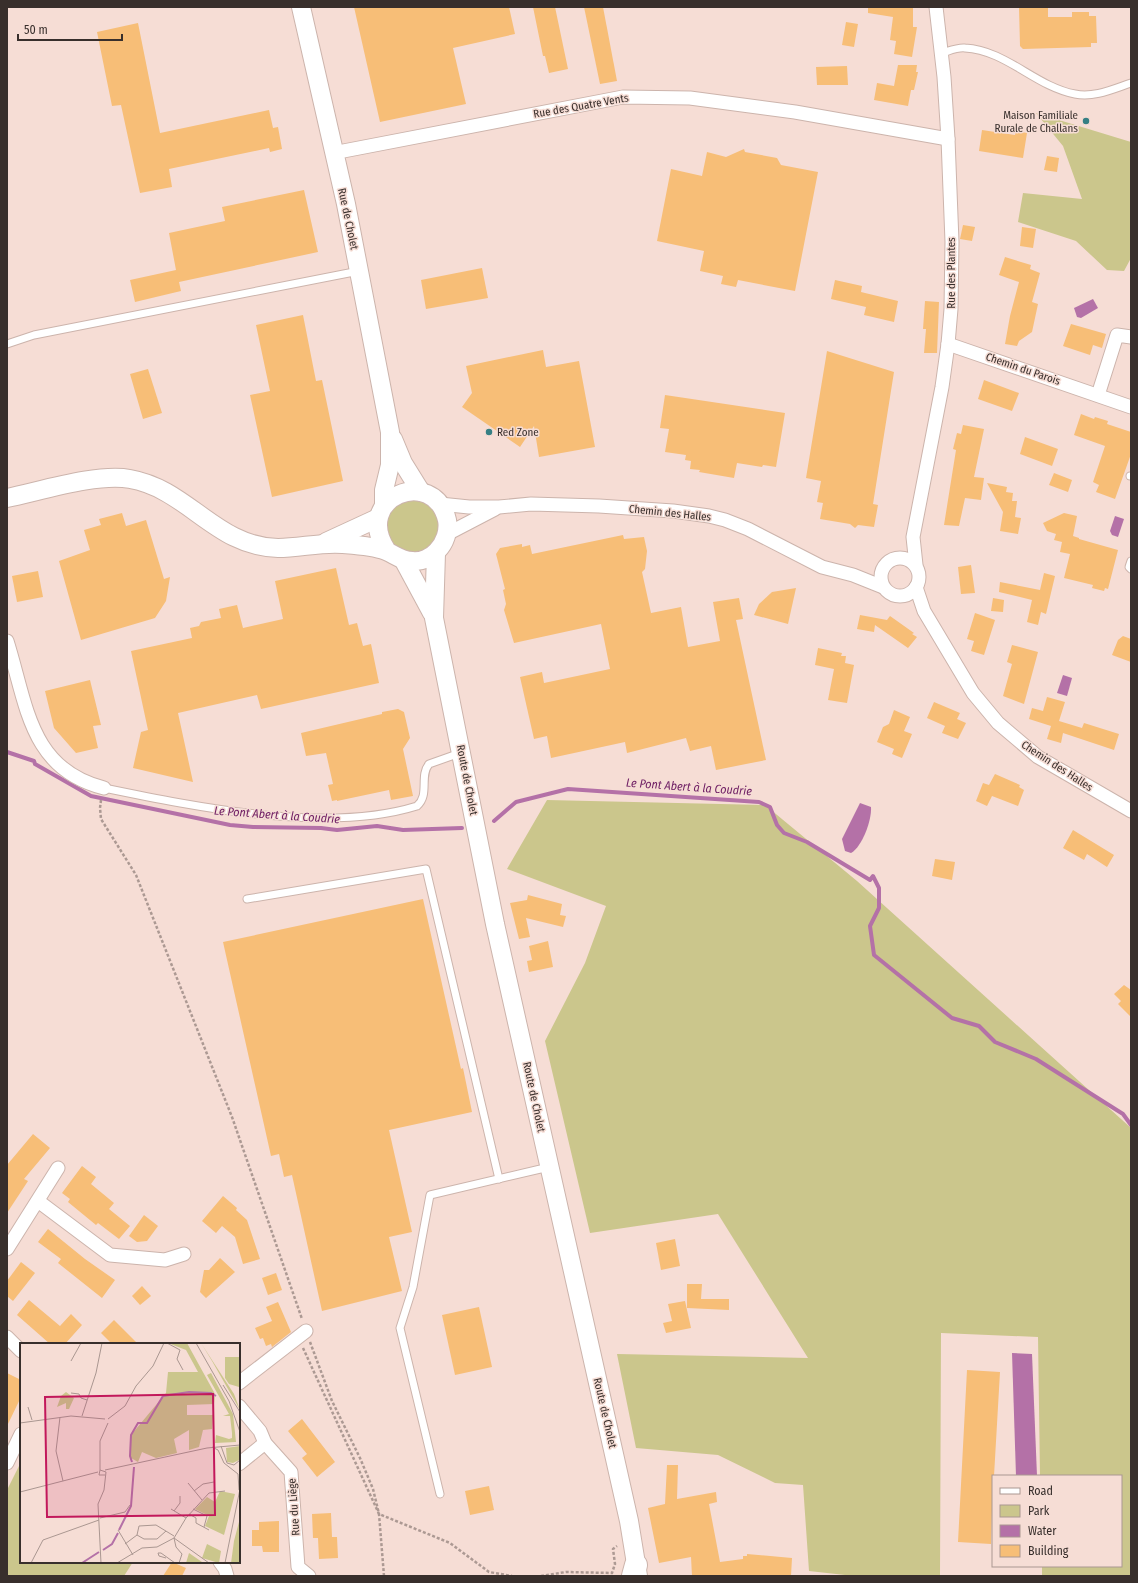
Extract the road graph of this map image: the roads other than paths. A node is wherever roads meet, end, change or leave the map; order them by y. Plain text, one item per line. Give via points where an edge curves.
1 (301, 7) edge
2 (936, 7) edge
3 (942, 53) junction
4 (1131, 83) edge
5 (948, 139) junction
6 (333, 153) junction
7 (359, 271) junction
8 (1131, 337) edge
9 (7, 344) edge
10 (948, 344) junction
11 (1098, 395) junction
12 (1131, 407) edge
13 (390, 432) junction
14 (421, 492) junction
15 (7, 498) edge
16 (440, 504) junction
17 (499, 507) junction
18 (381, 511) junction
19 (447, 534) junction
20 (913, 537) junction
21 (323, 543) junction
22 (387, 551) junction
23 (436, 553) junction
24 (900, 557) junction
25 (404, 561) junction
26 (1131, 561) edge
27 (916, 565) junction
28 (883, 566) junction
29 (1131, 569) edge
30 (853, 575) junction
31 (883, 587) junction
32 (916, 588) junction
33 (902, 596) junction
34 (924, 611) junction
35 (434, 618) junction
36 (7, 641) edge
37 (461, 753) junction
38 (104, 788) joint
39 (1131, 811) edge
40 (247, 899) dead end
41 (549, 1167) junction
42 (58, 1168) dead end
43 (499, 1179) junction
44 (38, 1201) junction
45 (7, 1249) edge
46 (184, 1254) dead end
47 (306, 1331) road end
48 (240, 1382) edge
49 (240, 1407) edge
50 (20, 1436) edge
51 (265, 1443) junction
52 (240, 1463) edge
53 (7, 1464) edge
54 (440, 1494) dead end
55 (221, 1563) edge
56 (635, 1572) edge
57 (226, 1576) edge
58 (309, 1576) edge

1 - 6 main road, Rue de Cholet
2 - 3 street, Rue des Plantes
3 - 4 lane via 964,48 980,50 1057,88 1075,94 1103,93
3 - 5 street, Rue des Plantes
5 - 6 street, Rue des Quatre Vents via 795,112 690,98 622,97
5 - 10 street, Rue des Plantes via 952,242
6 - 7 main road, Rue de Cholet
7 - 9 lane via 34,335
7 - 13 main road, Rue de Cholet
8 - 11 street via 1117,335
10 - 11 street, Chemin du Parois
10 - 20 street, Rue des Plantes
11 - 12 street, Chemin du Parois
13 - 14 main road, Rue de Cholet via 403,463
13 - 18 main road, Rue de Cholet via 390,465
14 - 16 main road
14 - 18 main road via 410,491 392,497
15 - 21 main road via 97,479 130,479 159,488 225,534 250,544 277,548
16 - 17 street, Chemin des Halles
16 - 19 main road via 448,523
17 - 19 street, Chemin des Halles
17 - 30 street, Chemin des Halles via 531,504 599,506 709,516 748,529 822,567
18 - 21 main road
18 - 22 main road via 379,535
19 - 23 main road
20 - 24 street, Rue des Plantes
20 - 27 street, Rue des Plantes
21 - 22 main road
22 - 25 main road
23 - 25 main road via 426,559
23 - 35 main road, Route de Cholet
24 - 27 street
24 - 28 street via 888,561
25 - 35 main road, Route de Cholet via 419,585
26 - 29 lane via 1128,567
27 - 32 street via 919,580
28 - 30 street
28 - 31 street via 880,573
30 - 31 street, Chemin des Halles
31 - 33 street via 895,596
32 - 33 street
32 - 34 street, Chemin des Halles
33 - 34 street, Chemin des Halles
34 - 39 street, Chemin des Halles via 973,693 998,723 1038,757
35 - 37 main road, Route de Cholet
36 - 38 street via 25,706 38,738 47,752 72,776
37 - 38 lane via 429,764 425,773 424,798 418,806 381,814 334,818 257,814
37 - 41 main road, Route de Cholet
40 - 43 lane via 426,869
41 - 43 lane
41 - 56 main road, Route de Cholet via 633,1543
42 - 44 street
43 - 54 lane via 430,1194 414,1287 400,1328
44 - 45 street
44 - 46 street via 110,1255 165,1260
47 - 48 street
49 - 51 street, Rue du Liège via 260,1431
50 - 53 street
51 - 52 street
51 - 58 street, Rue du Liège via 291,1472 298,1566
55 - 57 street

